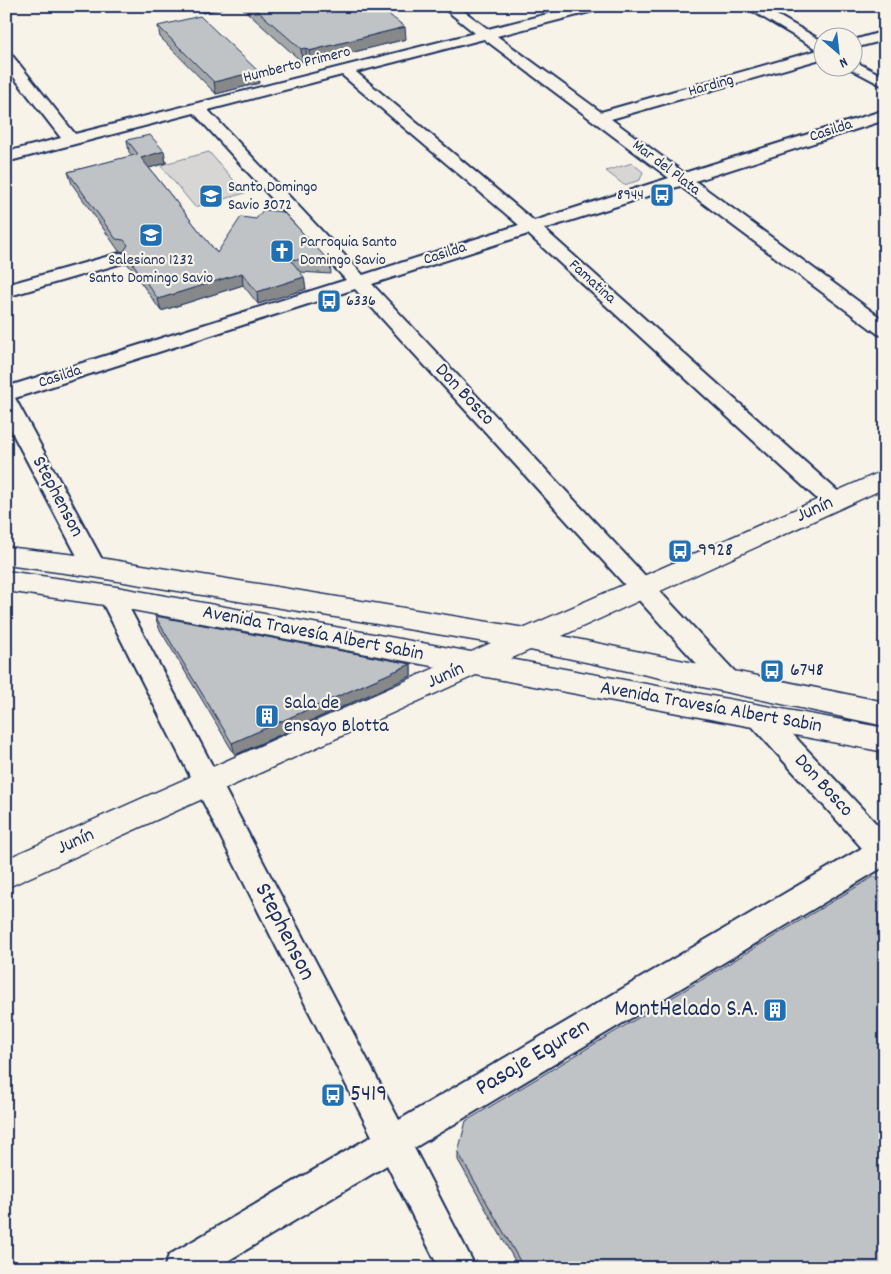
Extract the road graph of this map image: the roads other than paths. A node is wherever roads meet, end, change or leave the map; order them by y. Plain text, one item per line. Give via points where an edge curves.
1 (448, 6) edge
2 (596, 6) edge
3 (751, 6) edge
4 (486, 34) junction
5 (885, 35) edge
6 (864, 41) edge
7 (814, 42) edge
8 (814, 56) edge
9 (6, 57) edge
10 (345, 70) junction
11 (864, 71) edge
12 (885, 83) edge
13 (198, 108) junction
14 (885, 115) edge
15 (599, 118) junction
16 (71, 140) junction
17 (6, 157) edge
18 (681, 179) junction
19 (531, 227) junction
20 (120, 258) dead end
21 (359, 282) junction
22 (6, 291) edge
23 (885, 330) edge
24 (6, 394) edge
25 (6, 401) edge
26 (885, 478) edge
27 (834, 501) junction
28 (6, 556) edge
29 (94, 567) junction
30 (6, 581) edge
31 (642, 588) junction
32 (112, 596) junction
33 (528, 639) junction
34 (472, 664) junction
35 (729, 682) junction
36 (885, 714) edge
37 (761, 718) junction
38 (885, 740) edge
39 (207, 783) junction
40 (884, 851) edge
41 (6, 874) edge
42 (393, 1142) junction
43 (182, 1268) edge
44 (458, 1268) edge

1 - 4 street, Mar del Plata
2 - 4 street, Humberto Primero
3 - 7 street
4 - 10 street, Humberto Primero
4 - 15 street, Mar del Plata
5 - 6 street
8 - 15 street, Harding
9 - 16 street
10 - 13 street, Humberto Primero
10 - 19 street, Famatina
11 - 12 street
13 - 16 street, Humberto Primero
13 - 21 street, Don Bosco
14 - 18 street, Casilda
15 - 18 street, Mar del Plata
16 - 17 street, Humberto Primero
18 - 19 street, Casilda
18 - 23 street, Mar del Plata
19 - 21 street, Casilda
19 - 27 street, Famatina
20 - 22 street
21 - 24 street, Casilda
21 - 31 street, Don Bosco
25 - 29 street, Stephenson
26 - 27 main road, Junín
27 - 31 main road, Junín
28 - 29 main road, Avenida Travesía Albert Sabin
29 - 33 main road, Avenida Travesía Albert Sabin
30 - 32 main road, Avenida Travesía Albert Sabin
31 - 33 main road, Junín
31 - 35 street, Don Bosco
32 - 34 main road, Avenida Travesía Albert Sabin
32 - 39 street, Stephenson
33 - 34 main road, Junín
33 - 35 main road, Avenida Travesía Albert Sabin
34 - 37 main road, Avenida Travesía Albert Sabin
34 - 39 main road, Junín
35 - 36 main road, Avenida Travesía Albert Sabin
37 - 38 main road, Avenida Travesía Albert Sabin
37 - 40 street, Don Bosco
39 - 41 main road, Junín
39 - 42 street, Stephenson
40 - 42 street, Pasaje Eguren
42 - 43 street, Pasaje Eguren
42 - 44 street, Stephenson

